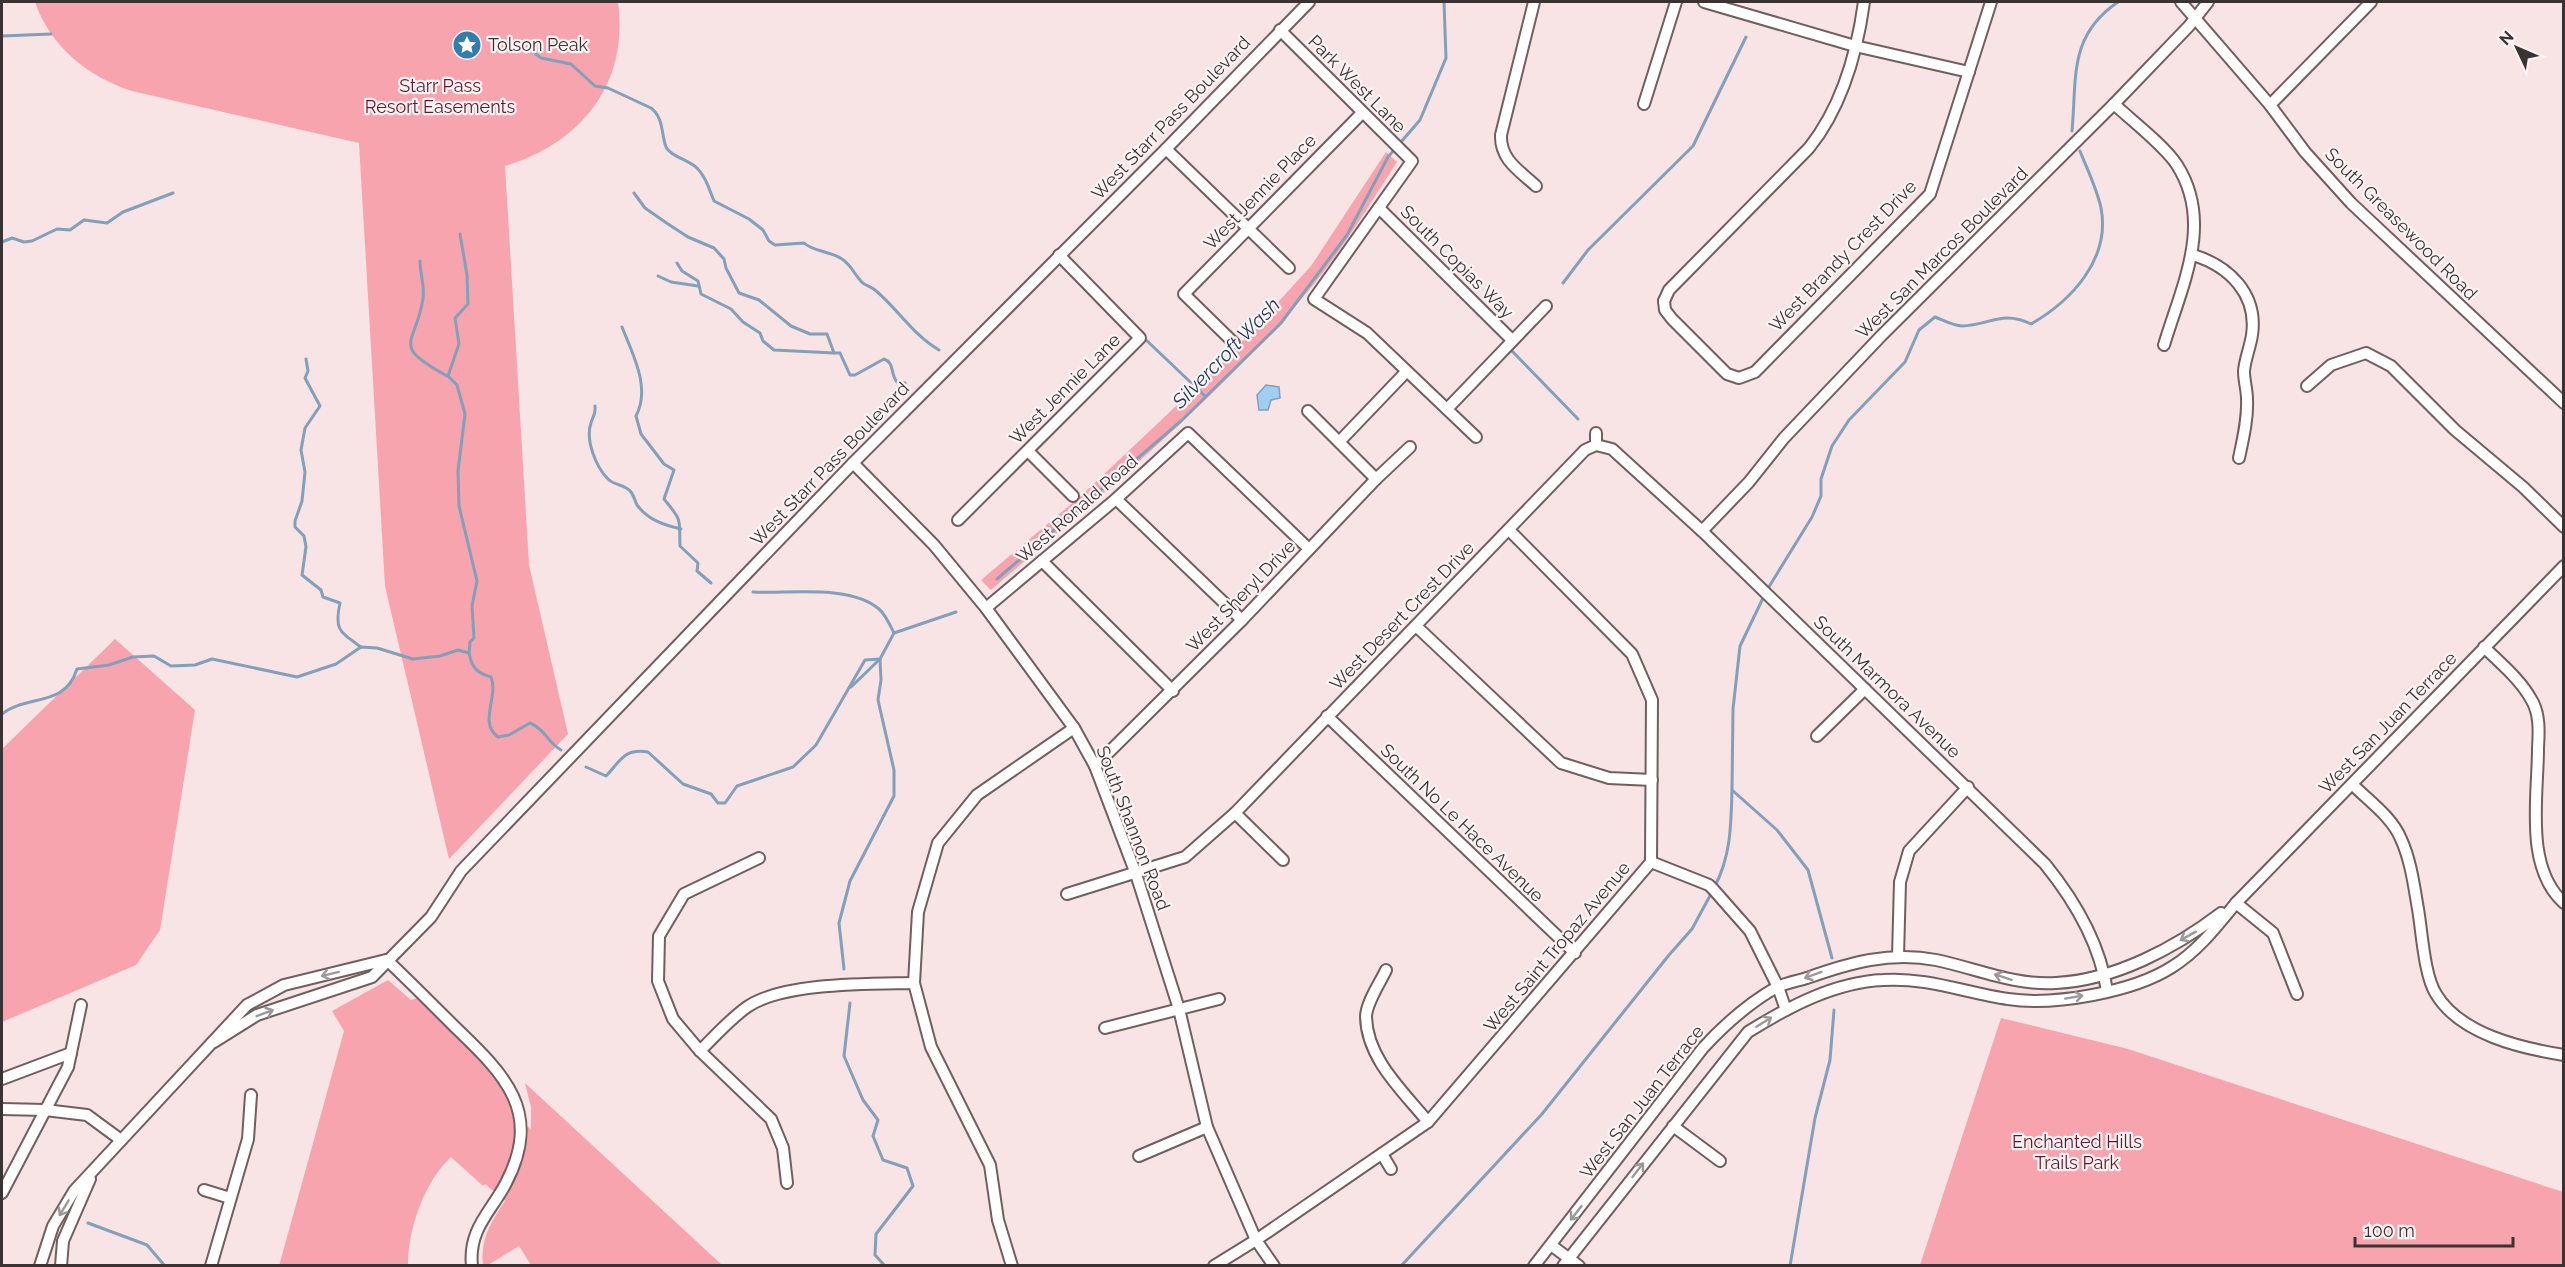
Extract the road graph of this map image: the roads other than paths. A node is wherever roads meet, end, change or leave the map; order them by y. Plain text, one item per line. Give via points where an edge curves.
1 (1309, 2) edge
2 (1534, 2) edge
3 (1676, 2) edge
4 (1704, 2) edge
5 (1864, 2) edge
6 (1991, 2) edge
7 (2181, 2) edge
8 (2208, 2) edge
9 (2371, 2) edge
10 (2196, 16) junction
11 (1280, 30) junction
12 (1855, 46) junction
13 (1969, 72) junction
14 (1644, 104) dead end
15 (2114, 104) junction
16 (2270, 105) junction
17 (1361, 114) junction
18 (1166, 149) junction
19 (1536, 186) dead end
20 (1379, 208) junction
21 (1248, 227) junction
22 (1059, 255) junction
23 (2193, 255) junction
24 (1289, 268) dead end
25 (1546, 306) dead end
26 (1512, 340) junction
27 (1234, 343) dead end
28 (2164, 345) dead end
29 (1406, 372) junction
30 (2307, 386) dead end
31 (2564, 404) edge
32 (1447, 409) junction
33 (1308, 411) dead end
34 (1596, 433) dead end
35 (1476, 437) dead end
36 (1339, 442) junction
37 (1596, 445) junction
38 (1410, 447) dead end
39 (1028, 451) junction
40 (2239, 458) dead end
41 (853, 463) junction
42 (1376, 479) junction
43 (1073, 496) dead end
44 (1116, 499) junction
45 (958, 520) dead end
46 (2564, 527) edge
47 (1509, 530) junction
48 (1702, 531) junction
49 (1309, 549) junction
50 (1042, 561) junction
51 (2564, 566) edge
52 (986, 608) junction
53 (1242, 620) junction
54 (1416, 626) junction
55 (2484, 647) junction
56 (1865, 689) junction
57 (1173, 691) junction
58 (1328, 716) junction
59 (1074, 728) junction
60 (1817, 736) dead end
61 (1095, 766) junction
62 (1652, 780) junction
63 (2353, 785) junction
64 (1968, 787) junction
65 (1235, 813) junction
66 (759, 858) dead end
67 (1283, 860) dead end
68 (1651, 862) junction
69 (1136, 874) junction
70 (1067, 894) dead end
71 (2236, 903) junction
72 (2564, 903) edge
73 (1575, 954) junction
74 (1898, 956) junction
75 (387, 960) junction
76 (1386, 970) dead end
77 (2104, 974) junction
78 (914, 983) junction
79 (1778, 987) junction
80 (2107, 991) junction
81 (2297, 994) dead end
82 (1219, 999) dead end
83 (81, 1005) dead end
84 (1179, 1009) junction
85 (1786, 1010) junction
86 (1105, 1028) dead end
87 (214, 1042) junction
88 (700, 1051) junction
89 (71, 1053) junction
90 (2564, 1055) edge
91 (2, 1079) edge
92 (251, 1095) dead end
93 (2, 1109) edge
94 (45, 1110) junction
95 (1428, 1122) junction
96 (1673, 1126) junction
97 (1207, 1127) junction
98 (121, 1140) junction
99 (1382, 1154) junction
100 (1139, 1156) dead end
101 (1720, 1161) dead end
102 (100, 1163) junction
103 (1391, 1169) dead end
104 (787, 1183) dead end
105 (204, 1190) dead end
106 (2, 1193) edge
107 (230, 1198) junction
108 (1256, 1240) junction
109 (1551, 1245) junction
110 (1566, 1262) edge
111 (40, 1266) edge
112 (61, 1266) edge
113 (211, 1266) edge
114 (472, 1266) edge
115 (1012, 1266) edge
116 (1214, 1266) edge
117 (1274, 1266) edge
118 (1534, 1266) edge
119 (1579, 1266) edge

1 - 11 street, West Starr Pass Boulevard
2 - 19 street via 1498,148
3 - 14 street
4 - 12 street
5 - 12 street
6 - 13 street, West Brandy Crest Drive
7 - 10 street, South Greasewood Road
8 - 10 street, West San Marcos Boulevard
9 - 16 street
10 - 15 street, West San Marcos Boulevard
10 - 16 street, South Greasewood Road
11 - 17 street, Park West Lane
11 - 18 street, West Starr Pass Boulevard
12 - 13 street
12 - 13 street, West Brandy Crest Drive via 1825,128 1660,301 1672,319 1739,382 1755,372 1930,194
15 - 23 street via 2176,163 2195,211
15 - 48 street, West San Marcos Boulevard via 1882,335
16 - 31 street, South Greasewood Road via 2305,152 2351,202
17 - 20 street, Park West Lane via 1412,161
17 - 21 street, West Jennie Place
18 - 21 street
18 - 22 street, West Starr Pass Boulevard
20 - 26 street, South Copias Way
20 - 29 street via 1314,299 1367,333
21 - 24 street
21 - 27 street, West Jennie Place via 1184,294
22 - 39 street, West Jennie Lane via 1140,338
22 - 41 street, West Starr Pass Boulevard
23 - 28 street
23 - 40 street via 2214,261 2235,279 2252,314 2244,375 2246,420
25 - 26 street
26 - 32 street
29 - 32 street
29 - 36 street
30 - 46 street via 2331,365 2366,353 2391,366 2455,430
32 - 35 street
33 - 36 street
34 - 37 street
36 - 42 street
37 - 47 street, West Desert Crest Drive via 1585,450
37 - 48 street, South Marmora Avenue via 1612,449
38 - 42 street, West Sheryl Drive
39 - 43 street
39 - 45 street, West Jennie Lane
41 - 52 street, South Shannon Road via 934,544
41 - 75 street, West Starr Pass Boulevard via 461,871 431,917
42 - 49 street, West Sheryl Drive
44 - 49 street, West Ronald Road via 1188,433
44 - 50 street, West Ronald Road
44 - 53 street
47 - 54 street, West Desert Crest Drive
47 - 62 street, West Saint Tropaz Avenue via 1632,654 1652,700
48 - 56 street, South Marmora Avenue
49 - 53 street, West Sheryl Drive
50 - 52 street, West Ronald Road
50 - 57 street
51 - 55 street, West San Juan Terrace
52 - 59 street, South Shannon Road
53 - 57 street, West Sheryl Drive
54 - 58 street, West Desert Crest Drive
54 - 62 street via 1561,763 1609,778
55 - 63 street, West San Juan Terrace
55 - 72 street via 2532,700 2539,723 2537,838 2542,872 2554,895
56 - 60 street
56 - 64 street, South Marmora Avenue
57 - 61 street, West Sheryl Drive
58 - 65 street, West Desert Crest Drive
58 - 73 street, South No Le Hace Avenue
59 - 61 street, South Shannon Road
59 - 78 street via 977,795 938,843 918,912
61 - 69 street, South Shannon Road
62 - 68 street, West Saint Tropaz Avenue
63 - 71 street, West San Juan Terrace
63 - 90 street via 2401,837 2412,870 2435,993 2457,1018 2485,1033 2535,1051
64 - 74 street via 1909,851 1900,882
64 - 77 street, South Marmora Avenue via 2071,895
65 - 67 street
65 - 69 street, West Desert Crest Drive via 1185,857
66 - 88 street via 684,894 659,936 658,981 673,1019
68 - 73 street, West Saint Tropaz Avenue
68 - 79 street via 1709,885 1750,931
69 - 70 street, West Desert Crest Drive
69 - 84 street, South Shannon Road
71 -> 77 street, West San Juan Terrace via 2166,949
71 - 80 street, West San Juan Terrace via 2206,939 2172,967
71 - 81 street via 2273,933
73 - 95 street, West Saint Tropaz Avenue
77 -> 74 street, West San Juan Terrace via 2056,983 2014,981 1934,960
74 -> 79 street, West San Juan Terrace via 1841,965
87 -> 75 street, West Starr Pass Boulevard via 256,1015 372,977
75 -> 87 street, West Starr Pass Boulevard via 284,985 247,1005
75 - 114 street via 495,1065 513,1094 520,1118 516,1163 479,1225
76 - 95 street via 1366,1015 1372,1049
77 - 80 street, South Marmora Avenue
78 - 88 street via 835,985 780,995 748,1006
78 - 115 street via 931,1047 990,1165 998,1220
79 - 85 street
79 -> 109 street, West San Juan Terrace via 1736,1016 1703,1048
85 -> 80 street, West San Juan Terrace via 1845,986 1880,980 1947,984 2010,1000 2065,999
82 - 84 street
83 - 89 street
84 - 86 street
84 - 97 street, South Shannon Road
96 -> 85 street, West San Juan Terrace via 1748,1032
87 - 98 street, West Starr Pass Boulevard
88 - 104 street via 771,1119 783,1148
89 - 91 street
89 - 94 street via 68,1067
92 - 107 street via 248,1139
93 - 94 street
94 - 98 street via 87,1115
94 - 106 street
95 - 99 street, West Saint Tropaz Avenue
96 - 101 street
110 -> 96 street, West San Juan Terrace
97 - 100 street
97 - 108 street, South Shannon Road
98 - 102 street, West Starr Pass Boulevard
99 - 103 street
99 - 108 street, West Saint Tropaz Avenue
102 -> 111 street, West Starr Pass Boulevard via 74,1191 53,1226
102 - 112 street, West Starr Pass Boulevard via 63,1240
105 - 107 street
107 - 113 street
108 - 116 street, West Saint Tropaz Avenue
108 - 117 street, South Shannon Road
109 - 110 street
109 - 118 street, West San Juan Terrace
110 - 119 street

